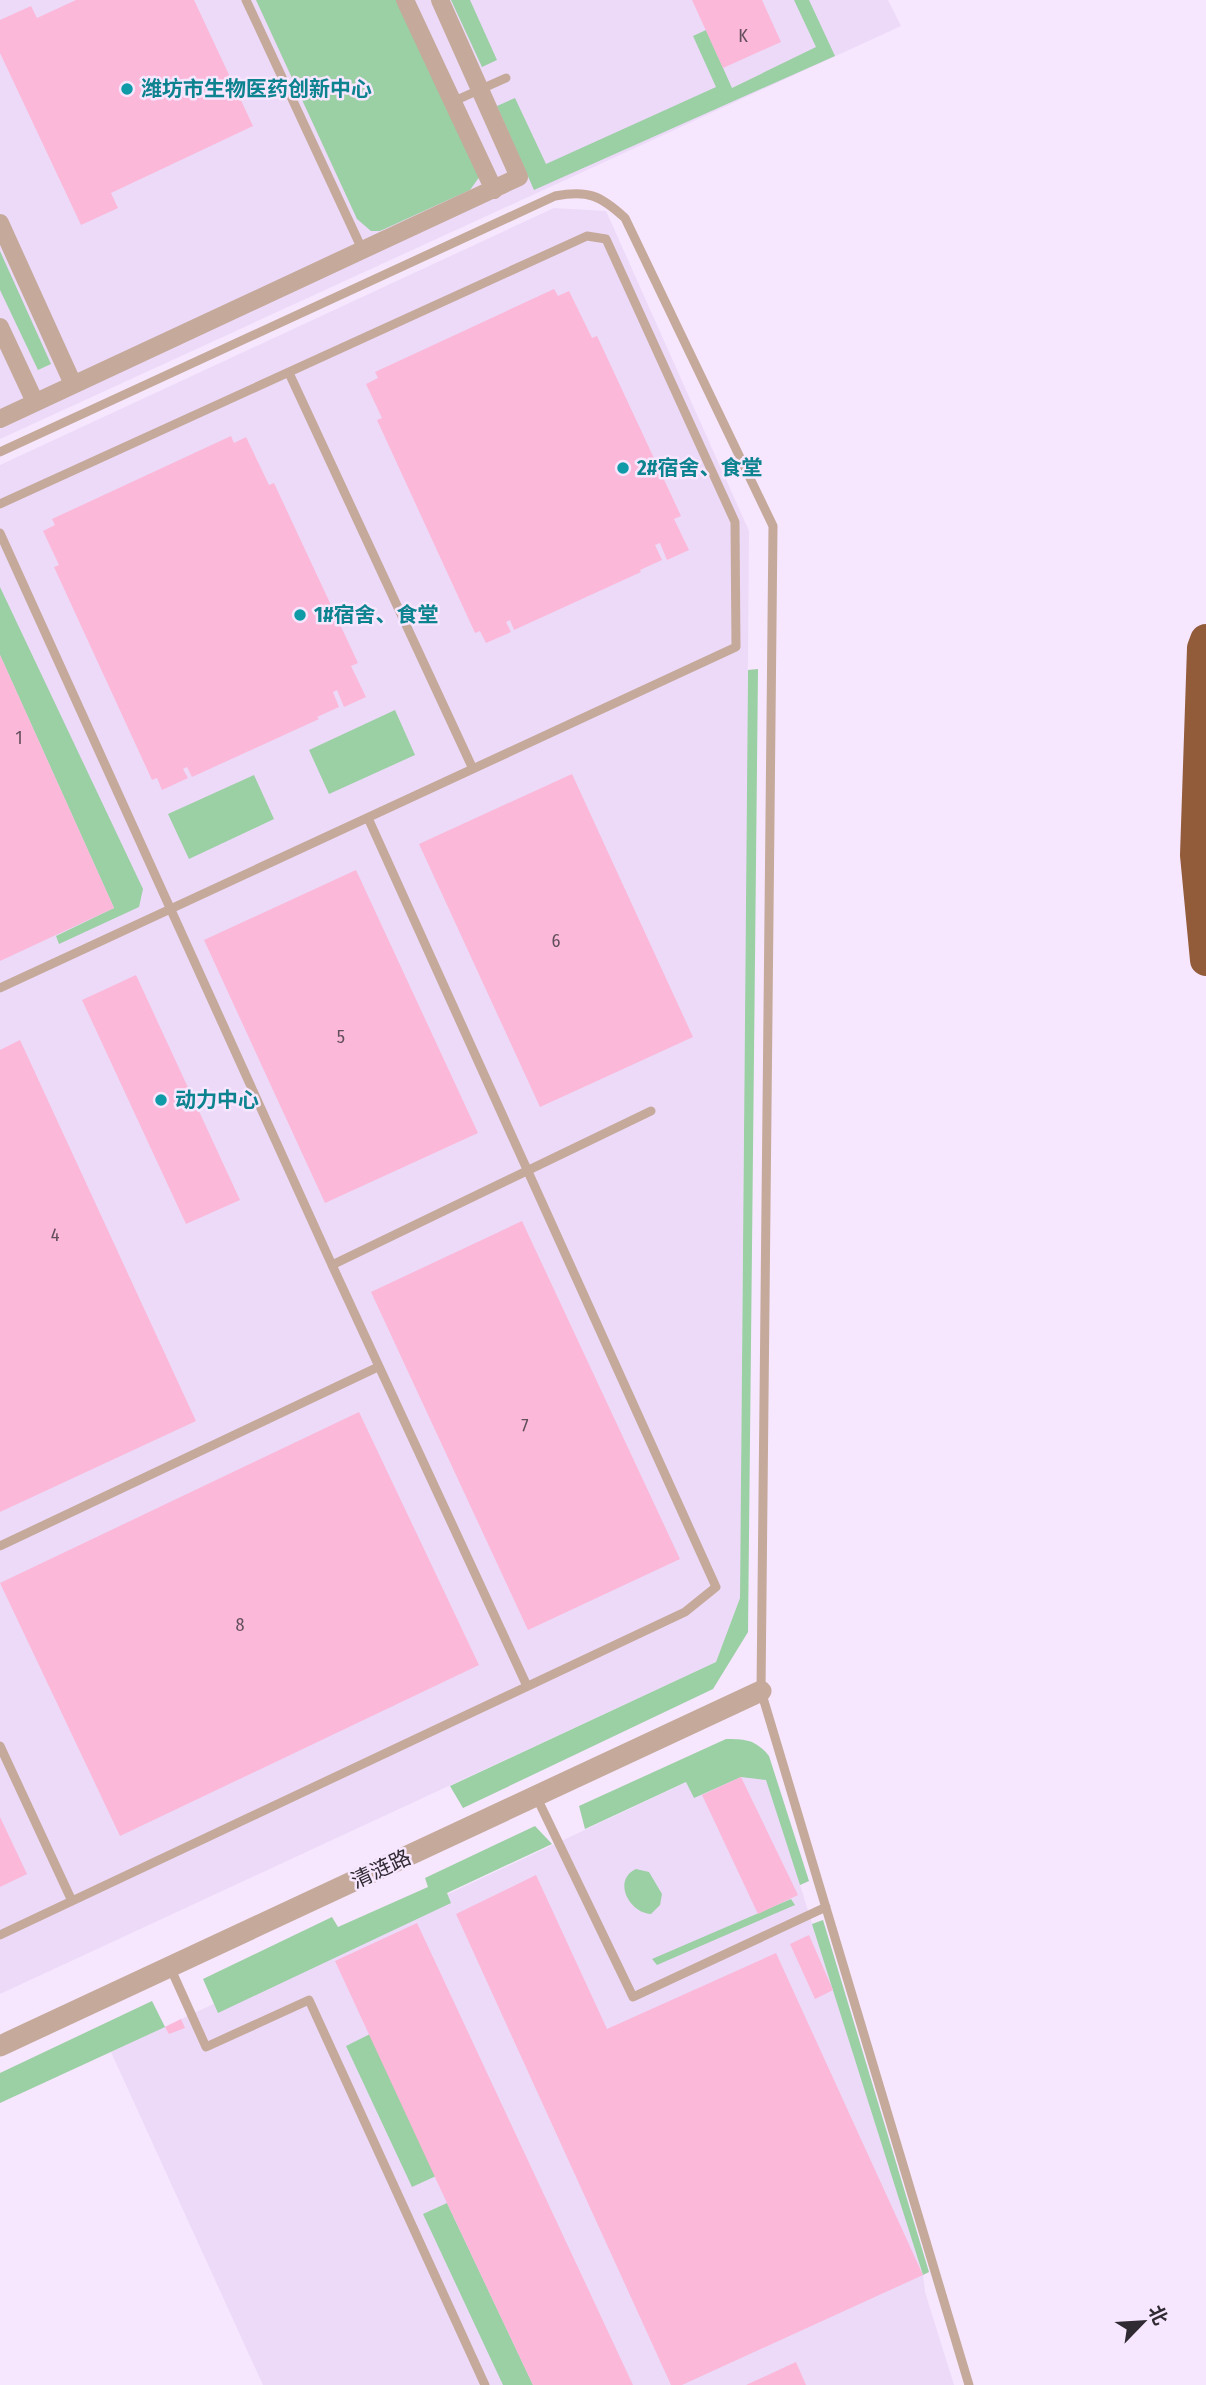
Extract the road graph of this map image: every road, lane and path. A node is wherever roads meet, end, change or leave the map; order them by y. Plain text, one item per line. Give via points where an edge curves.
1 (246, 0) edge
2 (405, 0) edge
3 (440, 0) edge
4 (506, 78) dead end
5 (480, 89) junction
6 (453, 102) junction
7 (494, 190) junction
8 (0, 223) edge
9 (362, 249) junction
10 (0, 327) edge
11 (289, 373) junction
12 (73, 384) junction
13 (36, 402) junction
14 (0, 419) edge
15 (0, 452) edge
16 (0, 504) edge
17 (0, 533) edge
18 (1206, 639) edge
19 (473, 769) junction
20 (368, 818) junction
21 (169, 911) junction
22 (1206, 960) edge
23 (0, 988) edge
24 (651, 1111) dead end
25 (527, 1171) junction
26 (332, 1265) junction
27 (378, 1367) junction
28 (0, 1546) edge
29 (527, 1686) junction
30 (761, 1691) junction
31 (0, 1746) edge
32 (536, 1796) junction
33 (72, 1901) junction
34 (826, 1907) junction
35 (0, 1936) edge
36 (170, 1967) junction
37 (0, 2046) edge
38 (485, 2385) edge
39 (969, 2385) edge

1 - 9 lane
2 - 6 street
3 - 5 street
4 - 5 lane
5 - 6 lane
5 - 7 street via 519,177
6 - 7 street
7 - 9 street
8 - 12 street
9 - 12 street
10 - 13 street
11 - 16 lane
11 - 19 lane
11 - 19 lane via 587,236 606,239 735,522 736,647
12 - 13 street
13 - 14 street
15 - 30 lane via 555,196 581,191 608,202 625,218 773,526
17 - 21 lane
18 - 22 highway via 1202,648 1196,855
19 - 20 lane
20 - 21 lane
20 - 25 lane
21 - 23 lane
21 - 26 lane
24 - 25 lane
25 - 26 lane
25 - 29 lane via 716,1587 685,1612
26 - 27 lane
27 - 28 lane
27 - 29 lane
29 - 33 lane
30 - 32 street, 清涟路
30 - 34 lane
31 - 33 lane
32 - 34 lane via 633,1997
32 - 36 street, 清涟路
33 - 35 lane
34 - 39 lane
36 - 37 street, 清涟路
36 - 38 lane via 206,2047 309,2000

